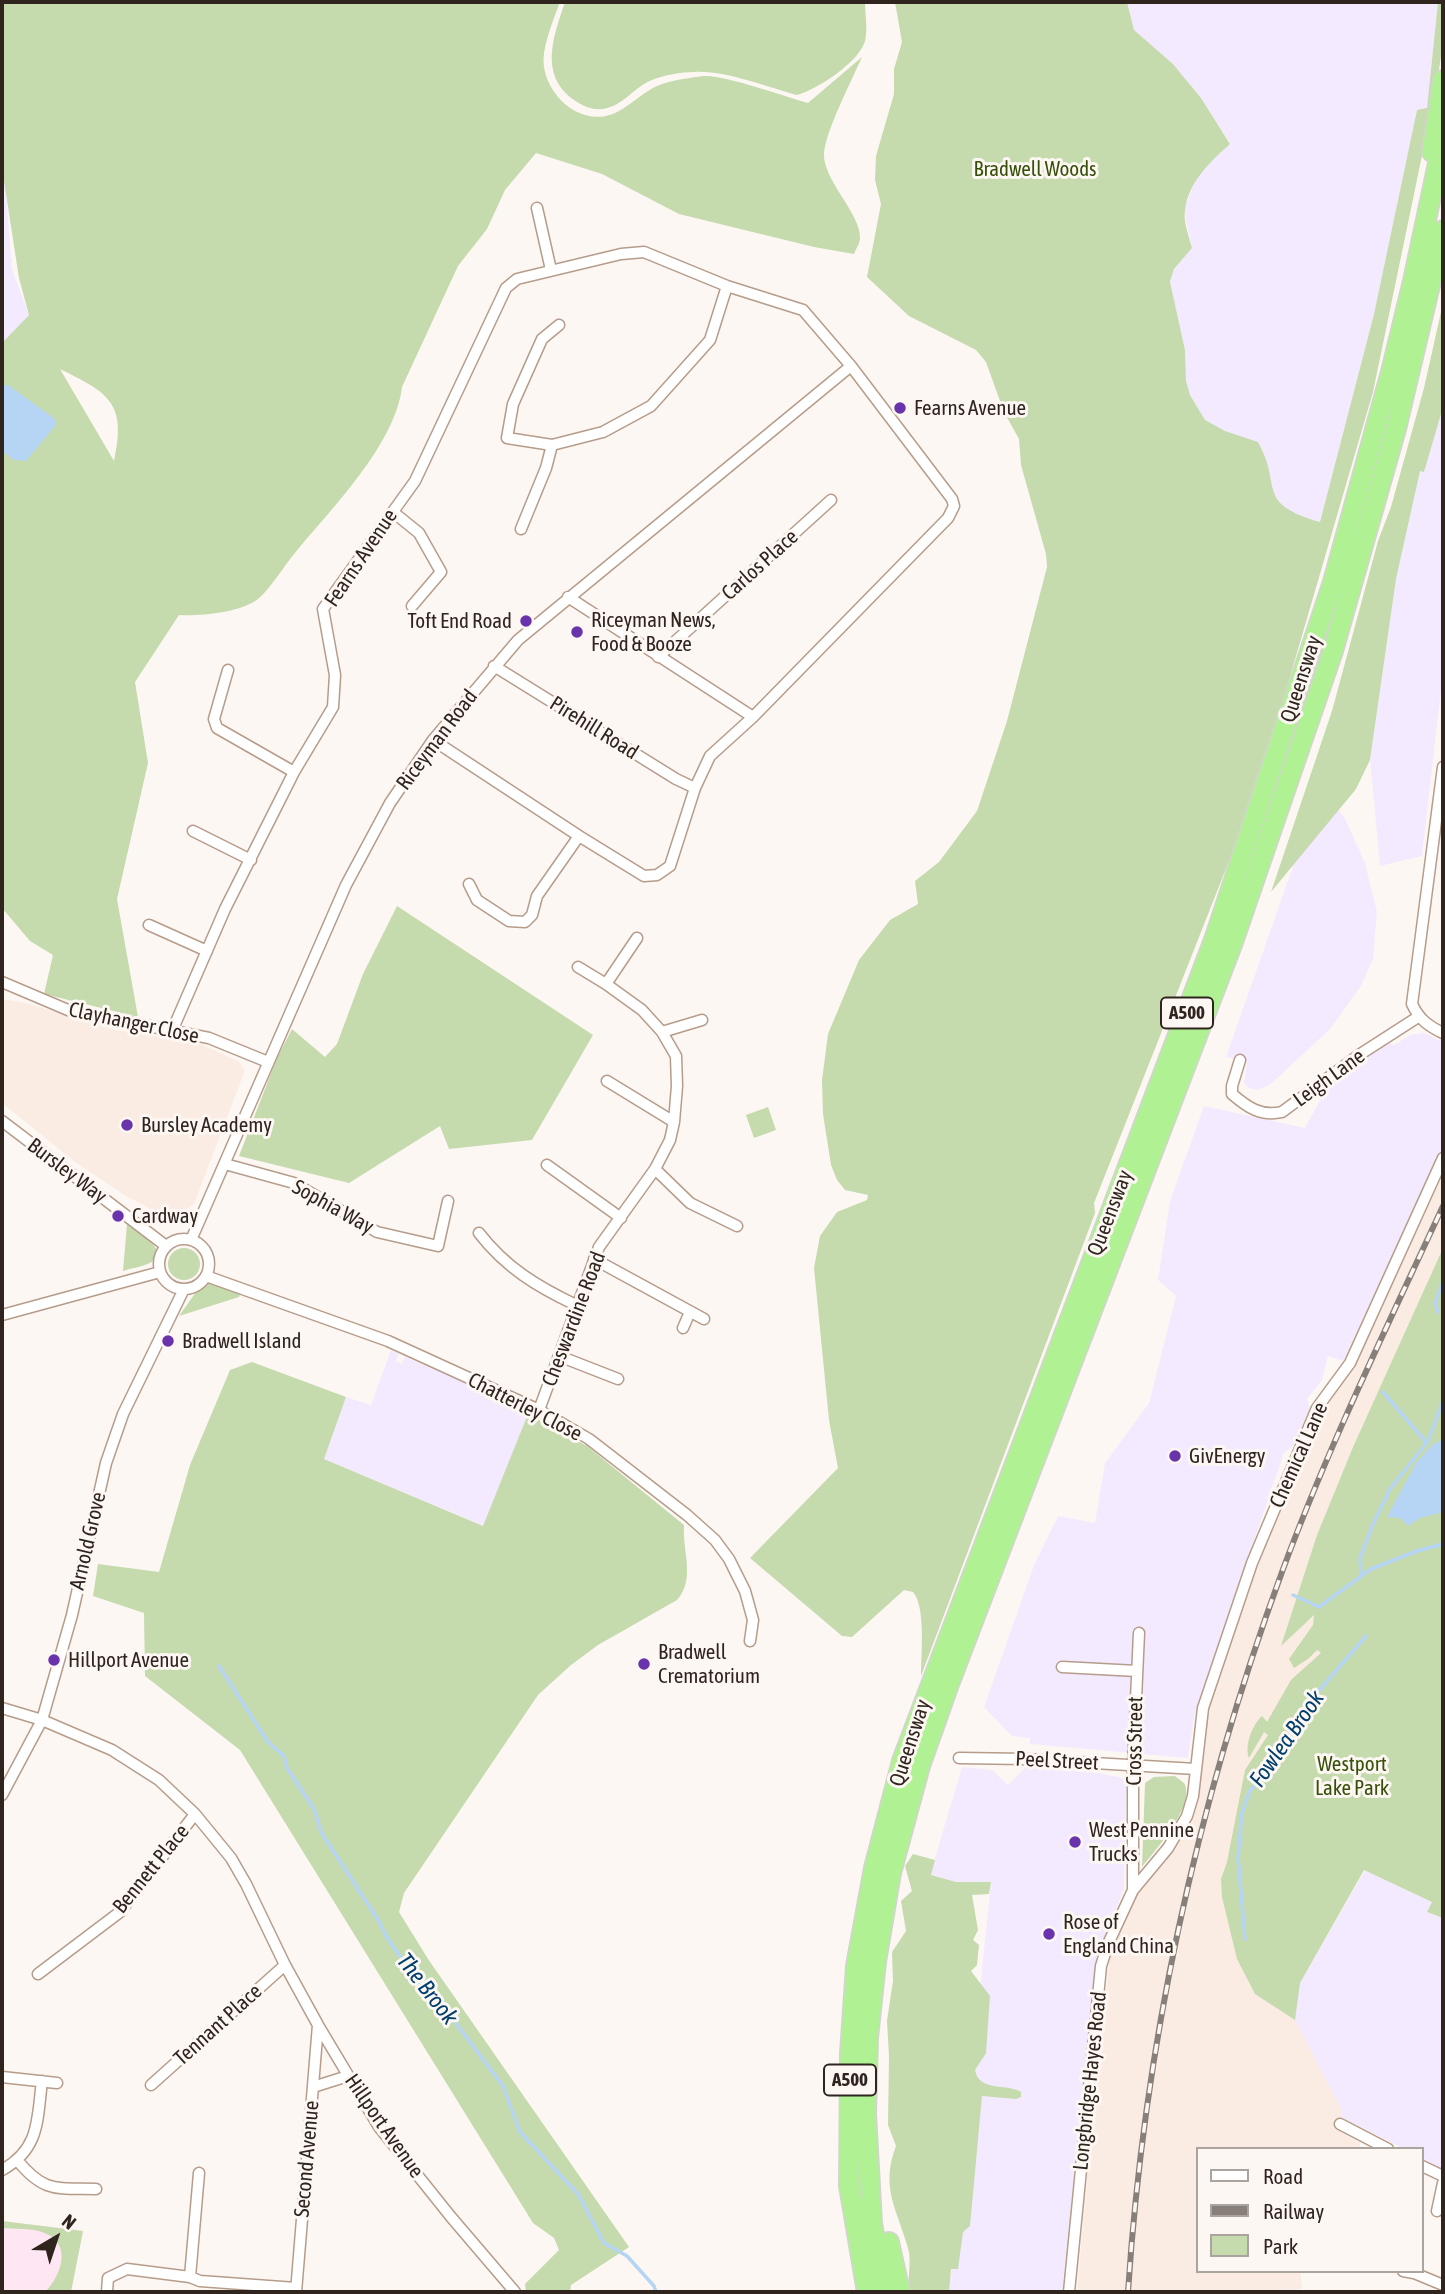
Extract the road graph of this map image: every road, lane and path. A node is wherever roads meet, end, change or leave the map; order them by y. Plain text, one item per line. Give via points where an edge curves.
1 (1443, 80) edge
2 (1443, 140) edge
3 (537, 208) dead end
4 (1443, 230) edge
5 (551, 270) junction
6 (1443, 277) edge
7 (1413, 281) junction
8 (727, 286) junction
9 (559, 325) dead end
10 (851, 366) junction
11 (552, 444) junction
12 (831, 500) dead end
13 (393, 512) junction
14 (521, 529) dead end
15 (1360, 557) junction
16 (568, 597) junction
17 (412, 606) dead end
18 (658, 657) junction
19 (494, 666) junction
20 (230, 677) dead end
21 (753, 717) junction
22 (433, 740) junction
23 (1443, 767) edge
24 (293, 772) junction
25 (695, 788) junction
26 (194, 831) dead end
27 (579, 836) junction
28 (251, 860) junction
29 (469, 884) dead end
30 (149, 925) dead end
31 (637, 938) dead end
32 (207, 951) junction
33 (578, 967) dead end
34 (2, 982) edge
35 (606, 984) junction
36 (1418, 1017) junction
37 (702, 1020) dead end
38 (172, 1031) junction
39 (662, 1032) junction
40 (1443, 1033) edge
41 (1240, 1060) dead end
42 (268, 1062) junction
43 (607, 1081) dead end
44 (2, 1121) edge
45 (674, 1122) junction
46 (1443, 1158) edge
47 (225, 1164) junction
48 (547, 1165) dead end
49 (655, 1169) junction
50 (448, 1200) dead end
51 (621, 1218) junction
52 (737, 1226) dead end
53 (479, 1233) dead end
54 (191, 1240) junction
55 (166, 1246) junction
56 (594, 1259) junction
57 (160, 1272) junction
58 (206, 1276) junction
59 (184, 1289) junction
60 (576, 1305) junction
61 (690, 1312) junction
62 (2, 1314) edge
63 (704, 1319) dead end
64 (683, 1328) dead end
65 (559, 1356) junction
66 (618, 1379) dead end
67 (539, 1410) junction
68 (1139, 1633) dead end
69 (750, 1641) dead end
70 (1062, 1668) dead end
71 (1137, 1671) junction
72 (2, 1708) edge
73 (42, 1720) junction
74 (959, 1758) dead end
75 (1133, 1765) junction
76 (1196, 1769) junction
77 (2, 1795) edge
78 (195, 1814) junction
79 (1133, 1891) junction
80 (285, 1965) junction
81 (38, 1974) dead end
82 (318, 2025) junction
83 (348, 2076) junction
84 (2, 2077) edge
85 (42, 2081) junction
86 (57, 2083) dead end
87 (151, 2085) dead end
88 (313, 2087) junction
89 (866, 2113) junction
90 (1340, 2124) dead end
91 (1374, 2145) edge
92 (17, 2160) junction
93 (1424, 2167) edge
94 (2, 2170) edge
95 (199, 2173) dead end
96 (1443, 2176) edge
97 (1443, 2183) edge
98 (849, 2186) junction
99 (96, 2189) dead end
100 (1437, 2211) dead end
101 (1414, 2273) edge
102 (196, 2284) edge
103 (1443, 2285) edge
104 (296, 2290) edge
105 (107, 2292) edge
106 (516, 2292) edge
107 (855, 2292) edge
108 (867, 2292) edge
109 (884, 2292) edge
110 (900, 2292) edge
111 (1069, 2292) edge

1 - 7 highway
2 - 7 highway, Queensway / A500
3 - 5 street
4 - 15 highway, Queensway / A500 via 1415,355
5 - 8 street, Fearns Avenue via 644,252
5 - 13 street, Fearns Avenue via 517,279 506,288 415,481
6 - 15 highway via 1399,454
7 - 98 highway, Queensway / A500 via 1333,582 1214,940 902,1761 874,1868 856,1966
8 - 10 street, Fearns Avenue via 803,310
8 - 11 street via 710,340 651,406 603,432
9 - 11 street via 542,339 513,404 507,438
10 - 16 street, Riceyman Road
10 - 21 street, Fearns Avenue via 954,506 948,518
11 - 14 street
12 - 18 street, Carlos Place
13 - 17 street via 419,533 441,572
13 - 24 street, Fearns Avenue via 323,610 335,675 333,707
15 - 89 highway, Queensway / A500 via 1333,651 1233,942 920,1766 891,1873 876,1962
16 - 18 street
16 - 19 street, Riceyman Road
18 - 21 street
19 - 22 street, Riceyman Road
19 - 25 street, Pirehill Road
20 - 24 street via 214,719 217,728
21 - 25 street, Fearns Avenue via 709,756
22 - 27 street, Fearns Avenue
22 - 42 street, Riceyman Road via 390,803 346,885
23 - 36 street via 1412,1004
24 - 28 street, Fearns Avenue
25 - 27 street, Fearns Avenue via 670,866 657,875 644,876
26 - 28 street
27 - 29 street via 537,896 525,922 509,921 477,900
28 - 32 street, Fearns Avenue
30 - 32 street
31 - 35 street
32 - 38 street, Fearns Avenue
33 - 35 street, Cheswardine Road
34 - 38 street, Clayhanger Close via 68,1010
35 - 39 street, Cheswardine Road via 642,1010
36 - 40 street
36 - 41 street, Leigh Lane via 1282,1112 1250,1109 1232,1094
37 - 39 street
38 - 42 street, Clayhanger Close via 209,1038
39 - 45 street, Cheswardine Road via 676,1056
42 - 47 street, Riceyman Road
43 - 45 street
44 - 55 street, Bursley Way
45 - 49 street, Cheswardine Road
46 - 76 street, Chemical Lane via 1350,1363 1317,1408 1252,1563 1203,1708
47 - 50 street, Sophia Way via 294,1183 377,1232 438,1246
47 - 54 street, Riceyman Road
48 - 51 street
49 - 51 street, Cheswardine Road
49 - 52 street via 690,1203
51 - 56 street, Cheswardine Road
53 - 60 street via 521,1275
54 - 55 street
54 - 58 street via 206,1252
55 - 57 street via 160,1255
56 - 60 street, Cheswardine Road
56 - 61 street
57 - 59 street via 168,1283
57 - 62 street
58 - 59 street via 197,1286
58 - 67 street, Chatterley Close via 388,1341
59 - 73 street, Arnold Grove via 123,1414 106,1463 72,1615
60 - 65 street, Cheswardine Road
61 - 63 street
61 - 64 street
65 - 66 street via 603,1380
65 - 67 street, Cheswardine Road
67 - 69 street, Chatterley Close via 589,1439 715,1541 745,1591 753,1620
68 - 71 street, Cross Street
70 - 71 street
71 - 75 street, Cross Street
72 - 73 street, Hillport Avenue
73 - 77 street, Arnold Grove
73 - 78 street, Hillport Avenue via 138,1765
74 - 75 street, Peel Street
75 - 76 street, Peel Street
75 - 79 street, Cross Street
76 - 79 street, Longbridge Hayes Road via 1193,1796 1180,1831
78 - 80 street, Hillport Avenue via 231,1858
78 - 81 street, Bennett Place via 120,1912
79 - 111 street, Longbridge Hayes Road via 1101,1966
80 - 82 street, Hillport Avenue
80 - 87 street, Tennant Place
82 - 83 street, Hillport Avenue
82 - 88 street, Second Avenue
83 - 88 street
83 - 106 street, Hillport Avenue via 402,2158
84 - 85 street
85 - 86 street
85 - 92 street via 36,2132
88 - 104 street, Second Avenue
89 - 109 highway, Queensway / A500 via 872,2224
89 - 110 highway
90 - 91 street
92 - 94 street
92 - 99 street via 44,2185
93 - 96 street
95 - 102 street
97 - 100 street
98 - 107 highway
98 - 108 highway, Queensway / A500
101 - 103 street
102 - 104 street
102 - 105 street via 127,2269 108,2278

